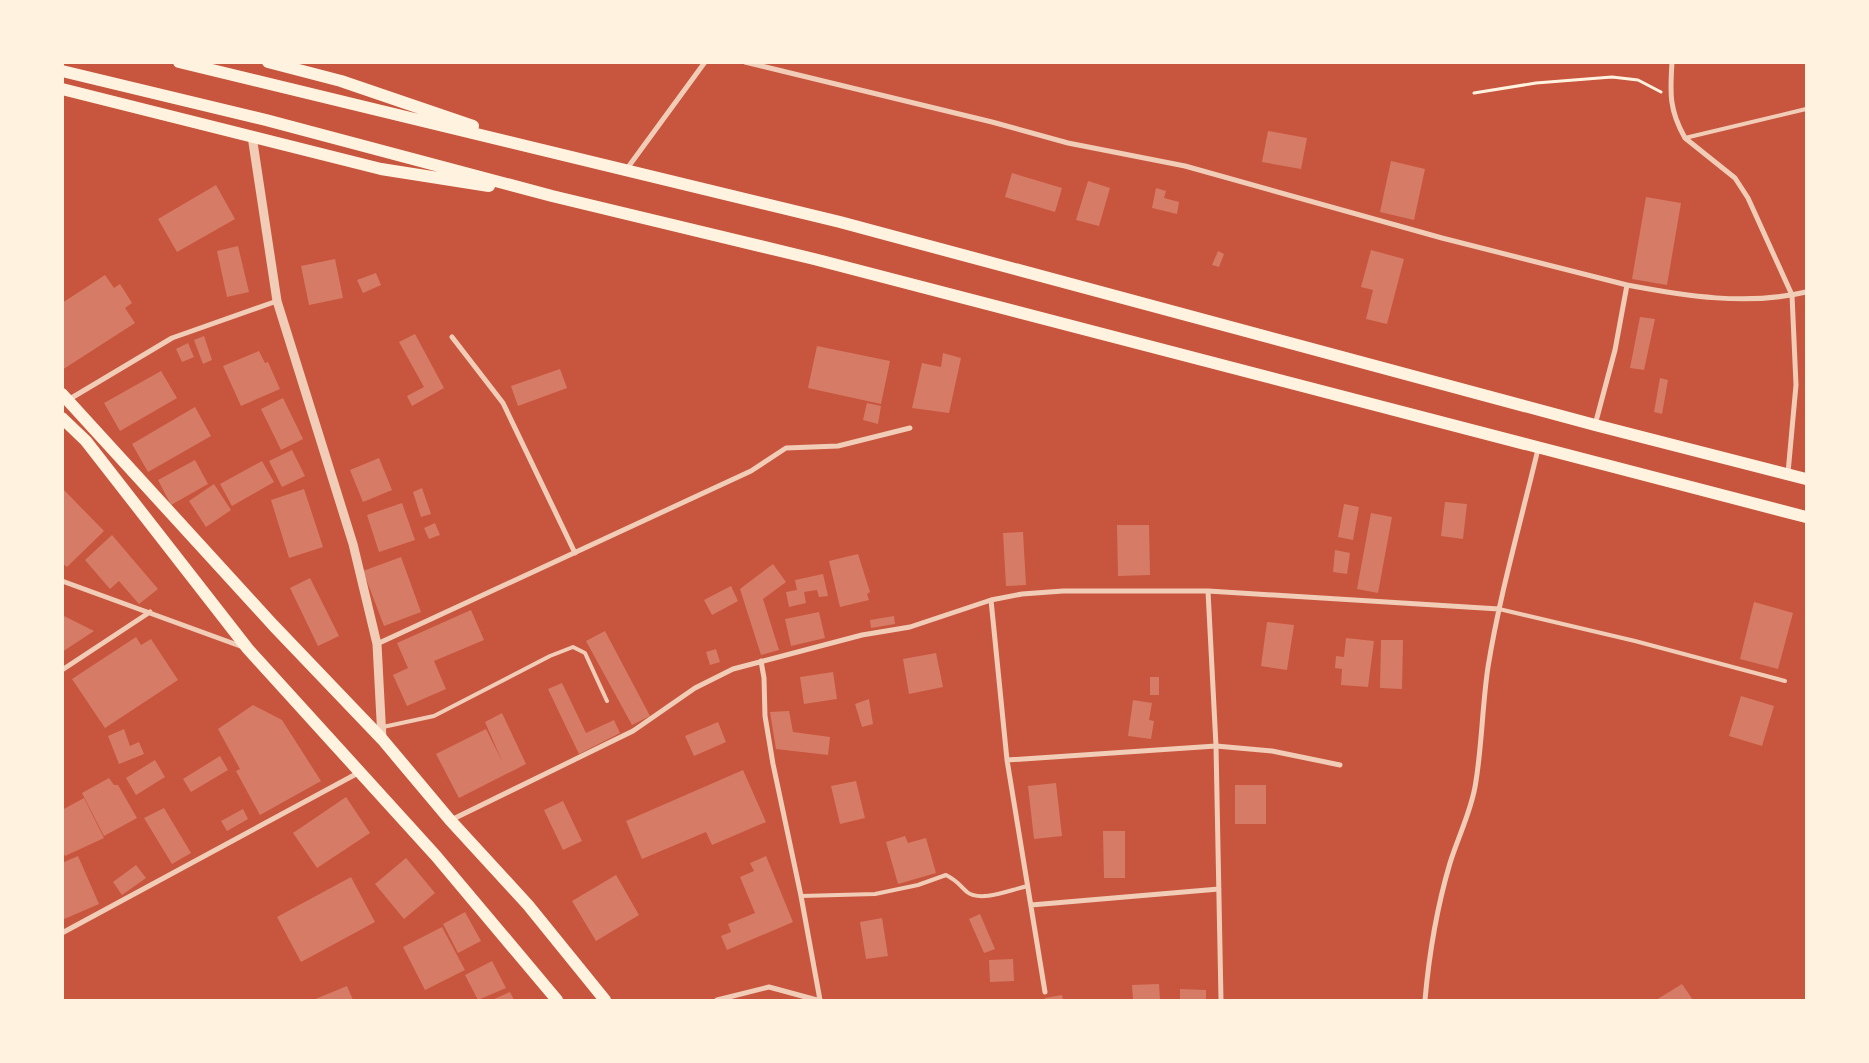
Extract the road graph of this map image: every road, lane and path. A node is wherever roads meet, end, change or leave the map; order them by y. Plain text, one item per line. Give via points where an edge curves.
1 (179, 62) edge
2 (268, 62) edge
3 (705, 62) edge
4 (745, 62) edge
5 (1672, 62) edge
6 (62, 71) edge
7 (62, 89) edge
8 (1474, 93) dead end
9 (1670, 97) junction
10 (1806, 110) edge
11 (252, 136) junction
12 (1685, 138) junction
13 (546, 151) junction
14 (626, 171) junction
15 (552, 196) junction
16 (1627, 285) junction
17 (1806, 292) edge
18 (1792, 295) junction
19 (278, 301) junction
20 (452, 337) dead end
21 (65, 397) edge
22 (62, 418) edge
23 (1595, 425) junction
24 (910, 428) dead end
25 (1539, 448) junction
26 (1788, 474) junction
27 (1806, 478) edge
28 (1806, 517) edge
29 (575, 553) junction
30 (62, 581) edge
31 (1208, 591) junction
32 (991, 600) junction
33 (1499, 609) junction
34 (150, 612) junction
35 (377, 644) junction
36 (248, 649) junction
37 (761, 661) junction
38 (62, 670) edge
39 (1785, 681) dead end
40 (607, 700) dead end
41 (382, 733) junction
42 (1216, 746) junction
43 (1007, 760) junction
44 (1340, 765) dead end
45 (359, 773) junction
46 (450, 820) junction
47 (1028, 886) junction
48 (1219, 889) junction
49 (801, 896) junction
50 (1031, 905) junction
51 (62, 933) edge
52 (1045, 992) dead end
53 (557, 1000) edge
54 (605, 1000) edge
55 (717, 1000) edge
56 (818, 1000) edge
57 (1221, 1000) edge
58 (1425, 1000) edge

1 - 13 highway
2 - 13 highway via 341,81
3 - 14 street
4 - 16 street via 1068,143 1185,166
5 - 9 street
6 - 15 highway via 266,120
7 - 11 highway
8 - 9 path via 1536,83 1626,77 1646,82
9 - 12 street
10 - 12 lane
11 - 15 highway via 381,169
11 - 19 street
12 - 18 street via 1735,178 1748,198
13 - 14 highway
14 - 23 highway via 840,222
15 - 25 highway via 824,261
16 - 18 street via 1714,299
16 - 23 street via 1615,350
17 - 18 street
18 - 26 street via 1796,385
19 - 21 street via 172,338
19 - 35 street via 353,544
20 - 29 street via 503,403
21 - 41 highway via 273,625
22 - 36 highway via 86,441
23 - 26 highway
24 - 29 street via 838,446 786,448 751,471
25 - 28 highway
25 - 33 street
26 - 27 highway
29 - 35 street
30 - 34 street
31 - 32 street via 1062,591
31 - 33 street
31 - 42 street
32 - 37 street via 910,626
32 - 43 street
33 - 39 lane
33 - 58 street via 1488,667 1475,788 1440,902
34 - 36 street
34 - 38 street
35 - 41 street
36 - 45 highway
37 - 46 street via 733,669 695,688 633,731
37 - 49 street via 773,764
40 - 41 lane via 585,653 573,647 434,716
41 - 46 highway
42 - 43 street
42 - 44 street via 1272,751
42 - 48 street
43 - 47 street
45 - 51 street
45 - 53 highway via 436,856
46 - 54 highway via 528,905
47 - 49 lane via 983,896 968,893 960,882 946,875 875,894
47 - 50 street
48 - 50 street
48 - 57 street
49 - 56 street
50 - 52 street
55 - 56 street via 769,987

